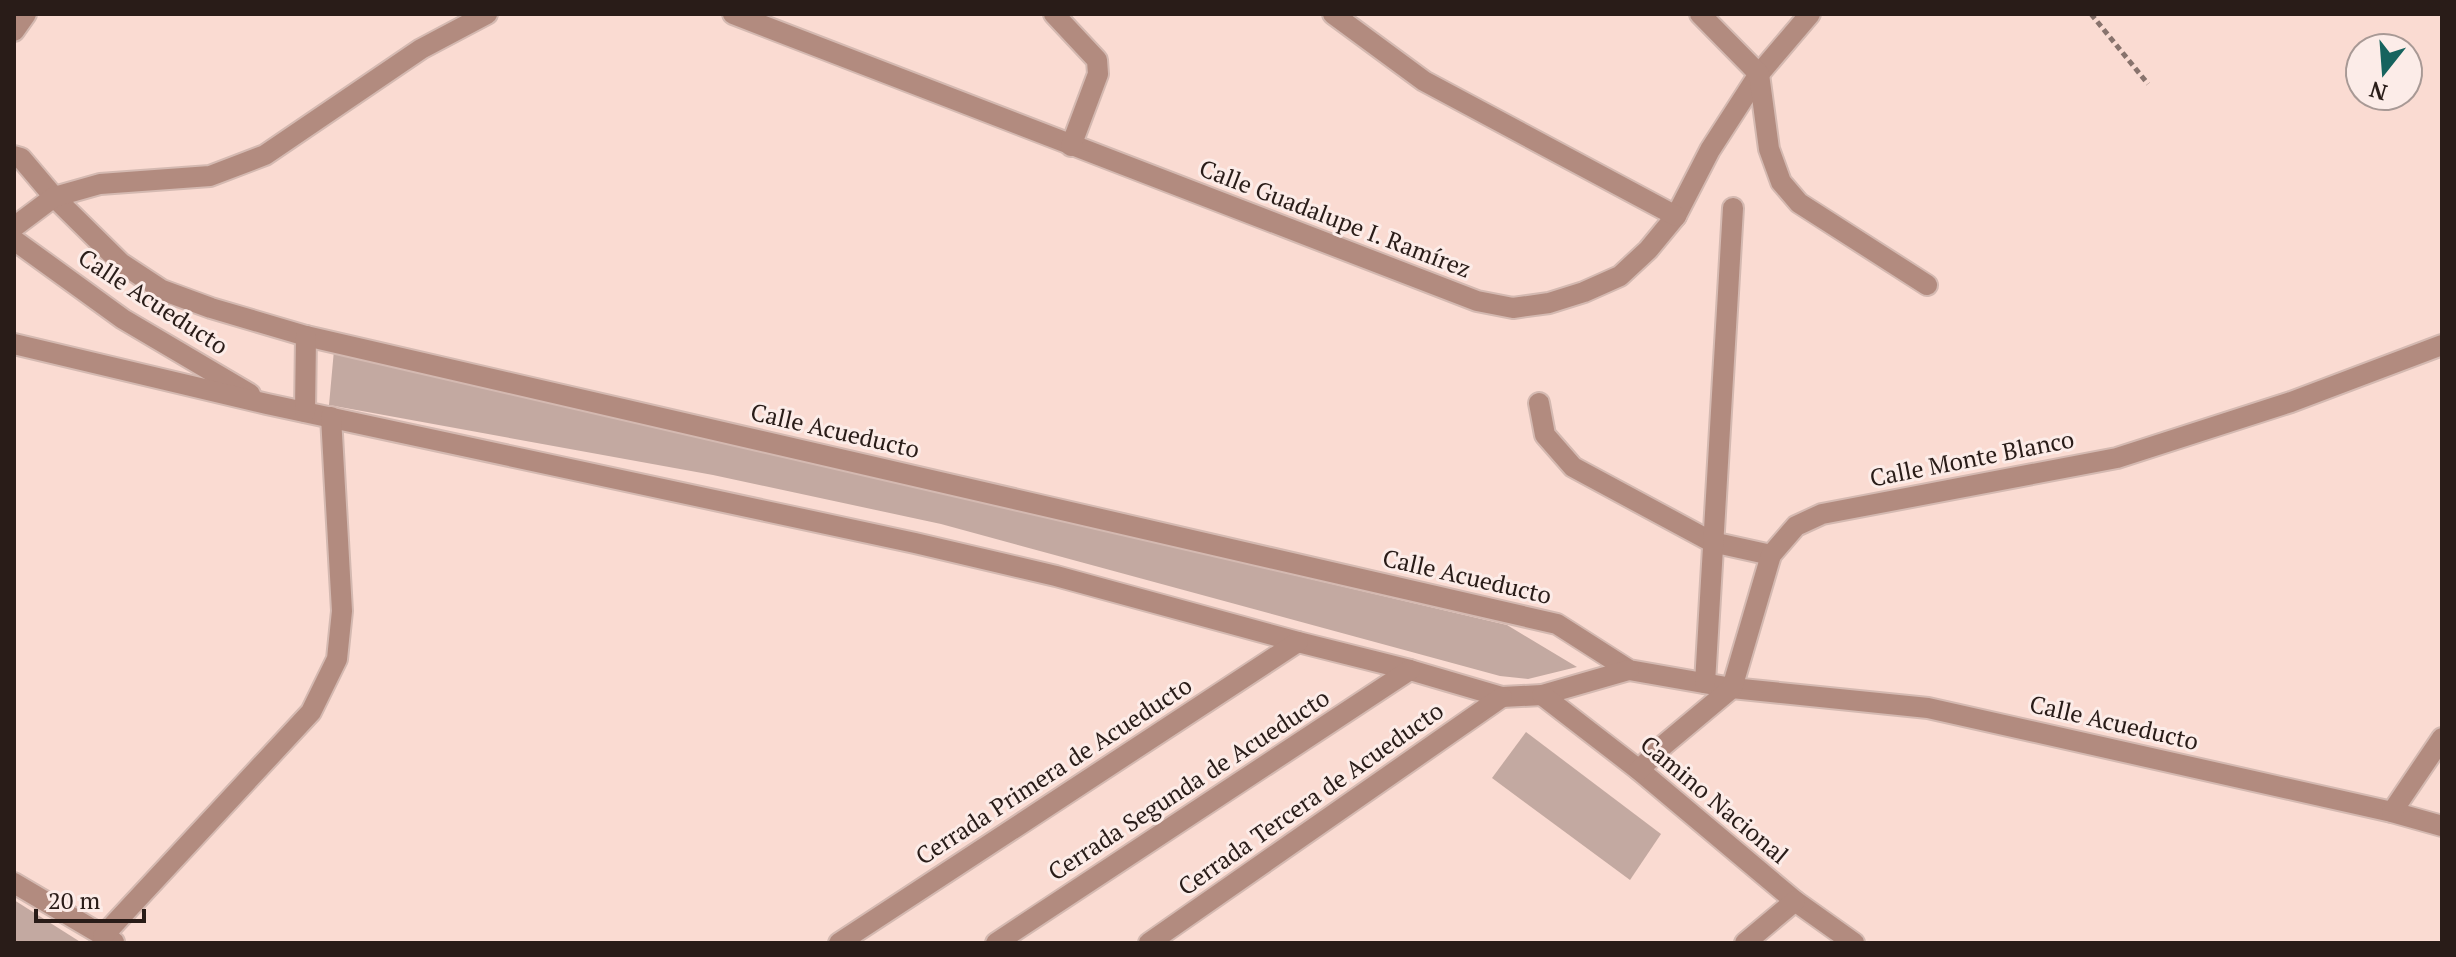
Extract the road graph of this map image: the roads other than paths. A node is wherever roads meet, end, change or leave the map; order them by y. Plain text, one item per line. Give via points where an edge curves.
1 (26, 14) edge
2 (487, 14) edge
3 (733, 14) edge
4 (1054, 14) edge
5 (1333, 14) edge
6 (1700, 14) edge
7 (1810, 14) edge
8 (14, 31) edge
9 (1759, 74) junction
10 (14, 137) edge
11 (1071, 146) junction
12 (17, 157) edge
13 (54, 197) junction
14 (1733, 208) dead end
15 (1676, 216) junction
16 (14, 227) edge
17 (14, 240) edge
18 (1927, 285) dead end
19 (306, 336) junction
20 (14, 344) edge
21 (2442, 345) edge
22 (1539, 403) dead end
23 (267, 404) junction
24 (305, 412) junction
25 (331, 417) junction
26 (1712, 542) junction
27 (1771, 555) junction
28 (1298, 642) junction
29 (1410, 670) junction
30 (1629, 670) junction
31 (1705, 683) junction
32 (1732, 688) junction
33 (1542, 695) junction
34 (1502, 697) junction
35 (2442, 738) edge
36 (1639, 770) junction
37 (2392, 812) junction
38 (2442, 826) edge
39 (14, 883) edge
40 (1795, 901) junction
41 (109, 940) edge
42 (839, 943) edge
43 (996, 943) edge
44 (1149, 943) edge
45 (1745, 943) edge
46 (1854, 943) edge

1 - 8 street
2 - 13 street via 421,49 265,155 210,176 100,184
3 - 11 street, Calle Guadalupe I. Ramírez
4 - 11 street via 1097,60 1098,74
5 - 15 street via 1424,81
6 - 9 street
7 - 9 street, Calle Guadalupe I. Ramírez
9 - 15 street, Calle Guadalupe I. Ramírez
9 - 18 street via 1769,149 1781,182 1799,203
10 - 12 street
11 - 15 street, Calle Guadalupe I. Ramírez via 1477,301 1513,308 1549,303 1620,276
12 - 13 street
13 - 16 street
13 - 19 street, Calle Acueducto via 121,263 162,290
14 - 26 street
17 - 23 street, Calle Acueducto via 123,319
19 - 24 street
19 - 30 street, Calle Acueducto via 1557,624
20 - 23 street, Calle Acueducto
21 - 27 street, Calle Monte Blanco via 2291,402 2117,458 1822,514 1796,526
22 - 26 street via 1545,435 1573,467
23 - 24 street, Calle Acueducto
24 - 25 street, Calle Acueducto
25 - 28 street, Calle Acueducto via 1056,576
25 - 41 street via 342,611 337,659 311,712
26 - 27 street
26 - 31 street
27 - 32 street, Calle Monte Blanco
28 - 29 street, Calle Acueducto
28 - 42 street, Cerrada Primera de Acueducto
29 - 34 street, Calle Acueducto
29 - 43 street, Cerrada Segunda de Acueducto
30 - 31 street, Calle Acueducto
30 - 33 street, Calle Acueducto
31 - 32 street, Calle Acueducto
32 - 36 street
32 - 37 street, Calle Acueducto via 1928,708
33 - 34 street, Calle Acueducto
33 - 36 street, Camino Nacional
34 - 44 street, Cerrada Tercera de Acueducto
35 - 37 street
36 - 40 street, Camino Nacional
37 - 38 street, Calle Acueducto
39 - 41 street
40 - 45 street
40 - 46 street, Camino Nacional

